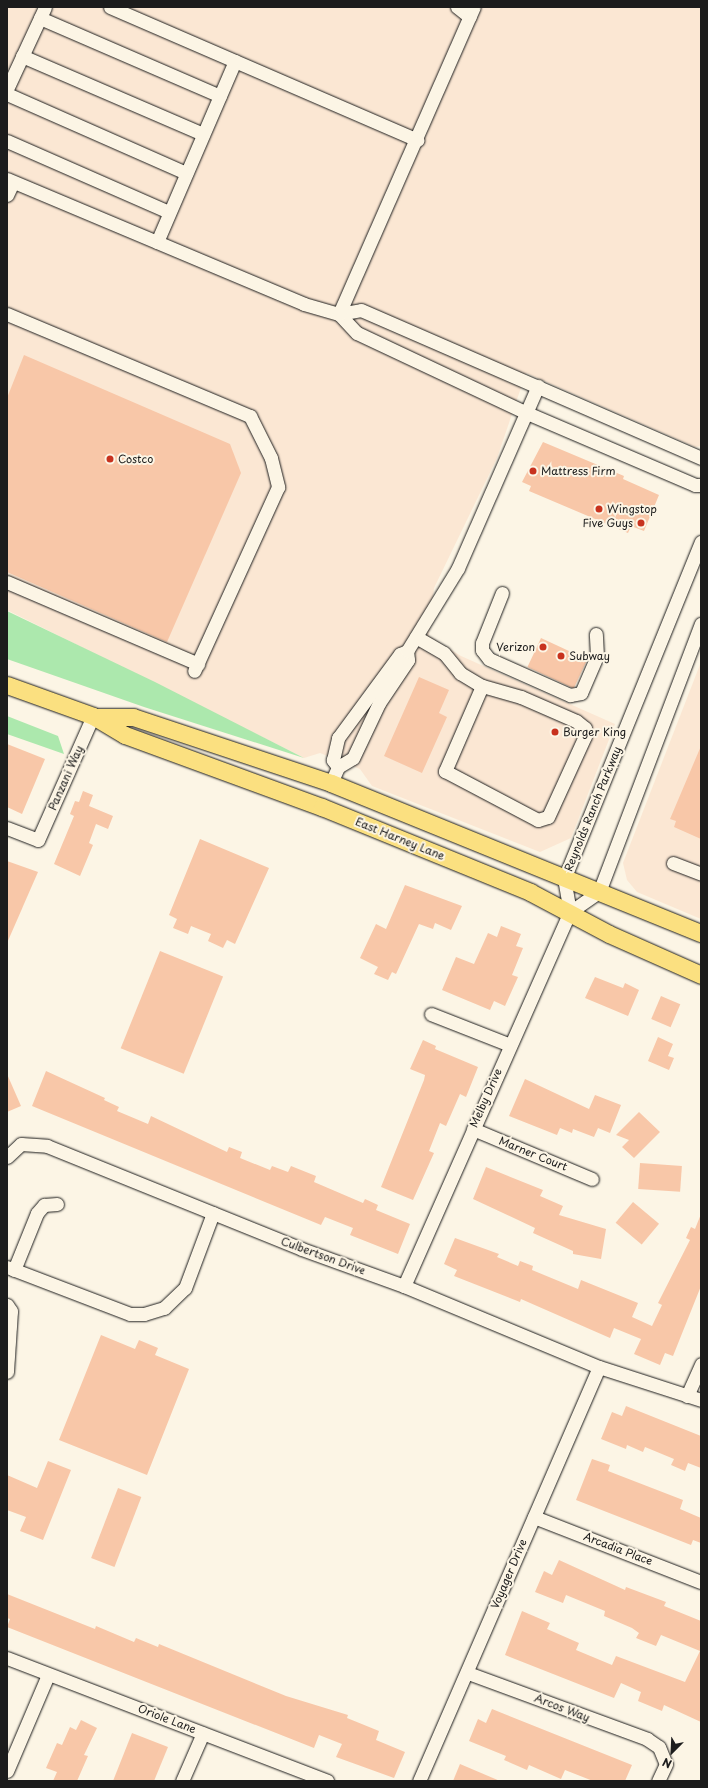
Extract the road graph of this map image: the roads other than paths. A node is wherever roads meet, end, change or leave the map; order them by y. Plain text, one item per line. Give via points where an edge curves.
1 (110, 7) edge
2 (457, 7) edge
3 (472, 12) edge
4 (42, 13) edge
5 (22, 56) junction
6 (235, 61) junction
7 (7, 89) edge
8 (7, 94) edge
9 (220, 96) junction
10 (203, 134) junction
11 (417, 140) junction
12 (7, 141) edge
13 (186, 173) junction
14 (10, 181) edge
15 (7, 195) edge
16 (169, 212) junction
17 (157, 242) junction
18 (7, 314) edge
19 (339, 314) junction
20 (538, 386) junction
21 (527, 413) junction
22 (701, 458) edge
23 (701, 485) edge
24 (701, 542) edge
25 (7, 582) edge
26 (502, 593) dead end
27 (701, 624) edge
28 (596, 634) dead end
29 (416, 637) junction
30 (407, 651) junction
31 (7, 685) edge
32 (482, 686) junction
33 (93, 716) junction
34 (338, 767) junction
35 (331, 783) junction
36 (7, 828) edge
37 (673, 862) dead end
38 (701, 874) edge
39 (564, 879) junction
40 (600, 892) junction
41 (570, 912) junction
42 (701, 933) edge
43 (701, 975) edge
44 (431, 1014) dead end
45 (510, 1045) junction
46 (473, 1129) junction
47 (7, 1157) edge
48 (592, 1178) dead end
49 (57, 1204) dead end
50 (213, 1213) junction
51 (11, 1268) edge
52 (404, 1286) junction
53 (7, 1305) edge
54 (701, 1364) edge
55 (599, 1367) junction
56 (7, 1372) edge
57 (687, 1396) junction
58 (701, 1400) edge
59 (534, 1517) junction
60 (701, 1582) edge
61 (7, 1658) edge
62 (468, 1673) junction
63 (48, 1675) junction
64 (203, 1733) junction
65 (7, 1771) edge
66 (182, 1781) edge
67 (327, 1781) edge
68 (419, 1781) edge
69 (658, 1781) edge

1 - 6 street
2 - 3 street
3 - 11 street
4 - 5 street
4 - 9 street
5 - 7 street
5 - 10 street
6 - 9 street
6 - 11 street
8 - 13 street
9 - 10 street
10 - 13 street
11 - 19 street
12 - 16 street
13 - 16 street
14 - 15 street
14 - 17 street
16 - 17 street
17 - 19 street via 304,304
18 - 25 street via 250,416 271,458 278,487 196,668
19 - 20 street via 361,310
19 - 21 street via 358,333
20 - 21 street
20 - 22 street
21 - 23 street via 695,485
21 - 29 street via 458,568
24 - 39 street, Reynolds Ranch Parkway
26 - 28 street via 482,643 482,650 489,660 570,695 581,694 597,656
27 - 40 street
29 - 30 street
29 - 32 street via 444,653 460,673
30 - 34 street via 408,660 379,703 353,758
30 - 34 street via 400,654 338,738 333,760
31 - 33 main road, East Harney Lane
32 - 32 street via 445,771 538,820 548,817 586,736 584,728 576,721 521,697
33 - 35 main road, East Harney Lane via 133,718
33 - 36 street, Panzani Way via 38,840
33 - 41 main road, East Harney Lane via 125,735 322,807
34 - 35 street
35 - 39 main road, East Harney Lane
37 - 38 street
39 - 40 main road, East Harney Lane
39 - 41 street, Reynolds Ranch Parkway
40 - 41 street
40 - 42 main road, East Harney Lane
41 - 43 main road, East Harney Lane via 609,934
41 - 45 street, Melby Drive
44 - 45 street
45 - 46 street, Melby Drive
46 - 48 street, Marner Court
46 - 52 street, Melby Drive
47 - 50 street, Culbertson Drive via 21,1144 47,1146
49 - 51 street via 44,1205 37,1213
50 - 51 street via 180,1294 164,1308 130,1314
50 - 52 street, Culbertson Drive
52 - 55 street, Culbertson Drive
53 - 56 street via 11,1312
54 - 57 street
55 - 57 street, Culbertson Drive
55 - 59 street, Voyager Drive
57 - 58 street, Culbertson Drive
59 - 60 street, Arcadia Place
59 - 62 street, Voyager Drive
61 - 63 street, Oriole Lane
62 - 68 street, Voyager Drive
62 - 69 street, Arcos Way via 654,1744 659,1747 666,1764
63 - 64 street, Oriole Lane
63 - 65 street
64 - 66 street
64 - 67 street, Oriole Lane

